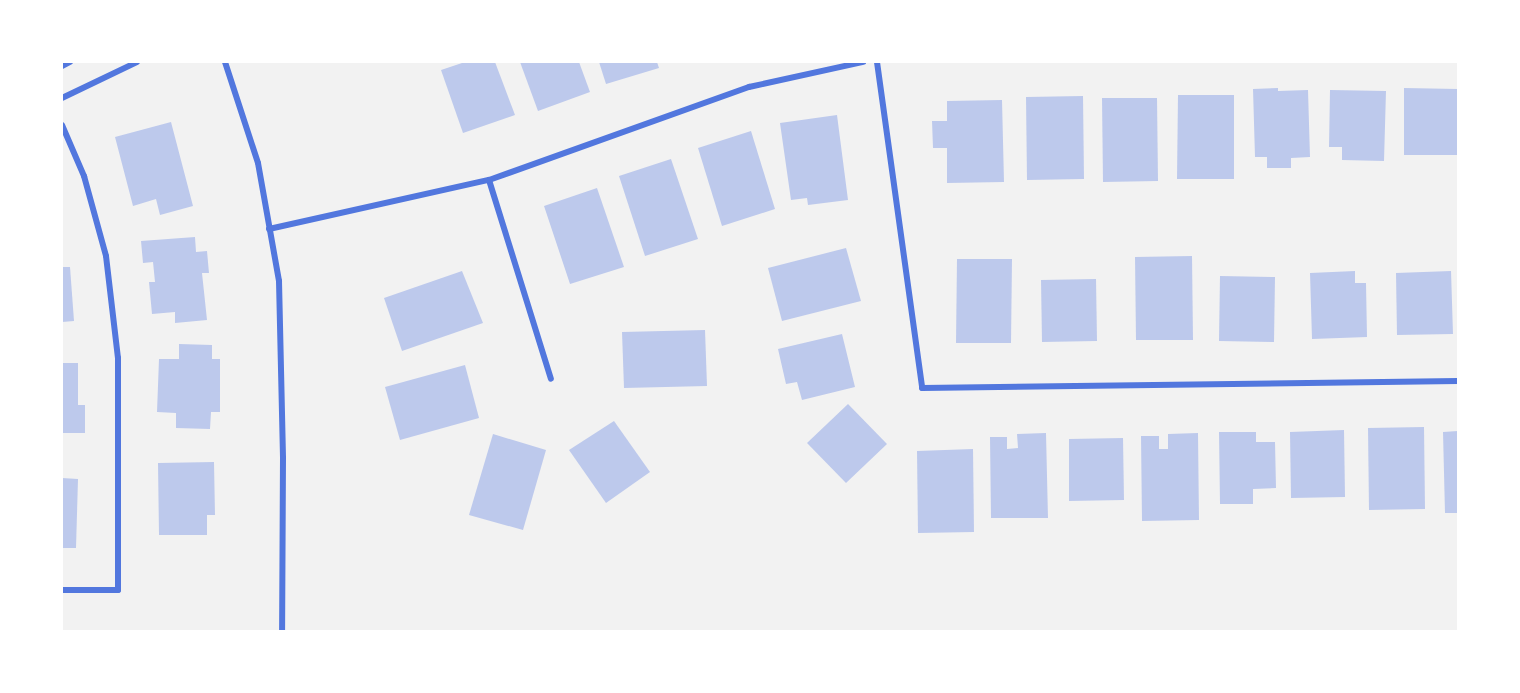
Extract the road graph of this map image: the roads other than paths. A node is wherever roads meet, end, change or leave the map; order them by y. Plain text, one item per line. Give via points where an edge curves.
1 (70, 62) edge
2 (137, 62) edge
3 (225, 62) edge
4 (863, 62) edge
5 (877, 62) edge
6 (62, 66) edge
7 (62, 98) edge
8 (62, 124) edge
9 (489, 180) junction
10 (269, 229) junction
11 (551, 379) dead end
12 (1458, 381) edge
13 (62, 590) edge
14 (282, 632) edge

1 - 6 street
2 - 7 street
3 - 10 street via 258,163
4 - 9 street via 749,87
5 - 12 street via 922,388
8 - 13 street via 84,176 105,256 118,358 118,590
9 - 10 street
9 - 11 street
10 - 14 street via 279,281

